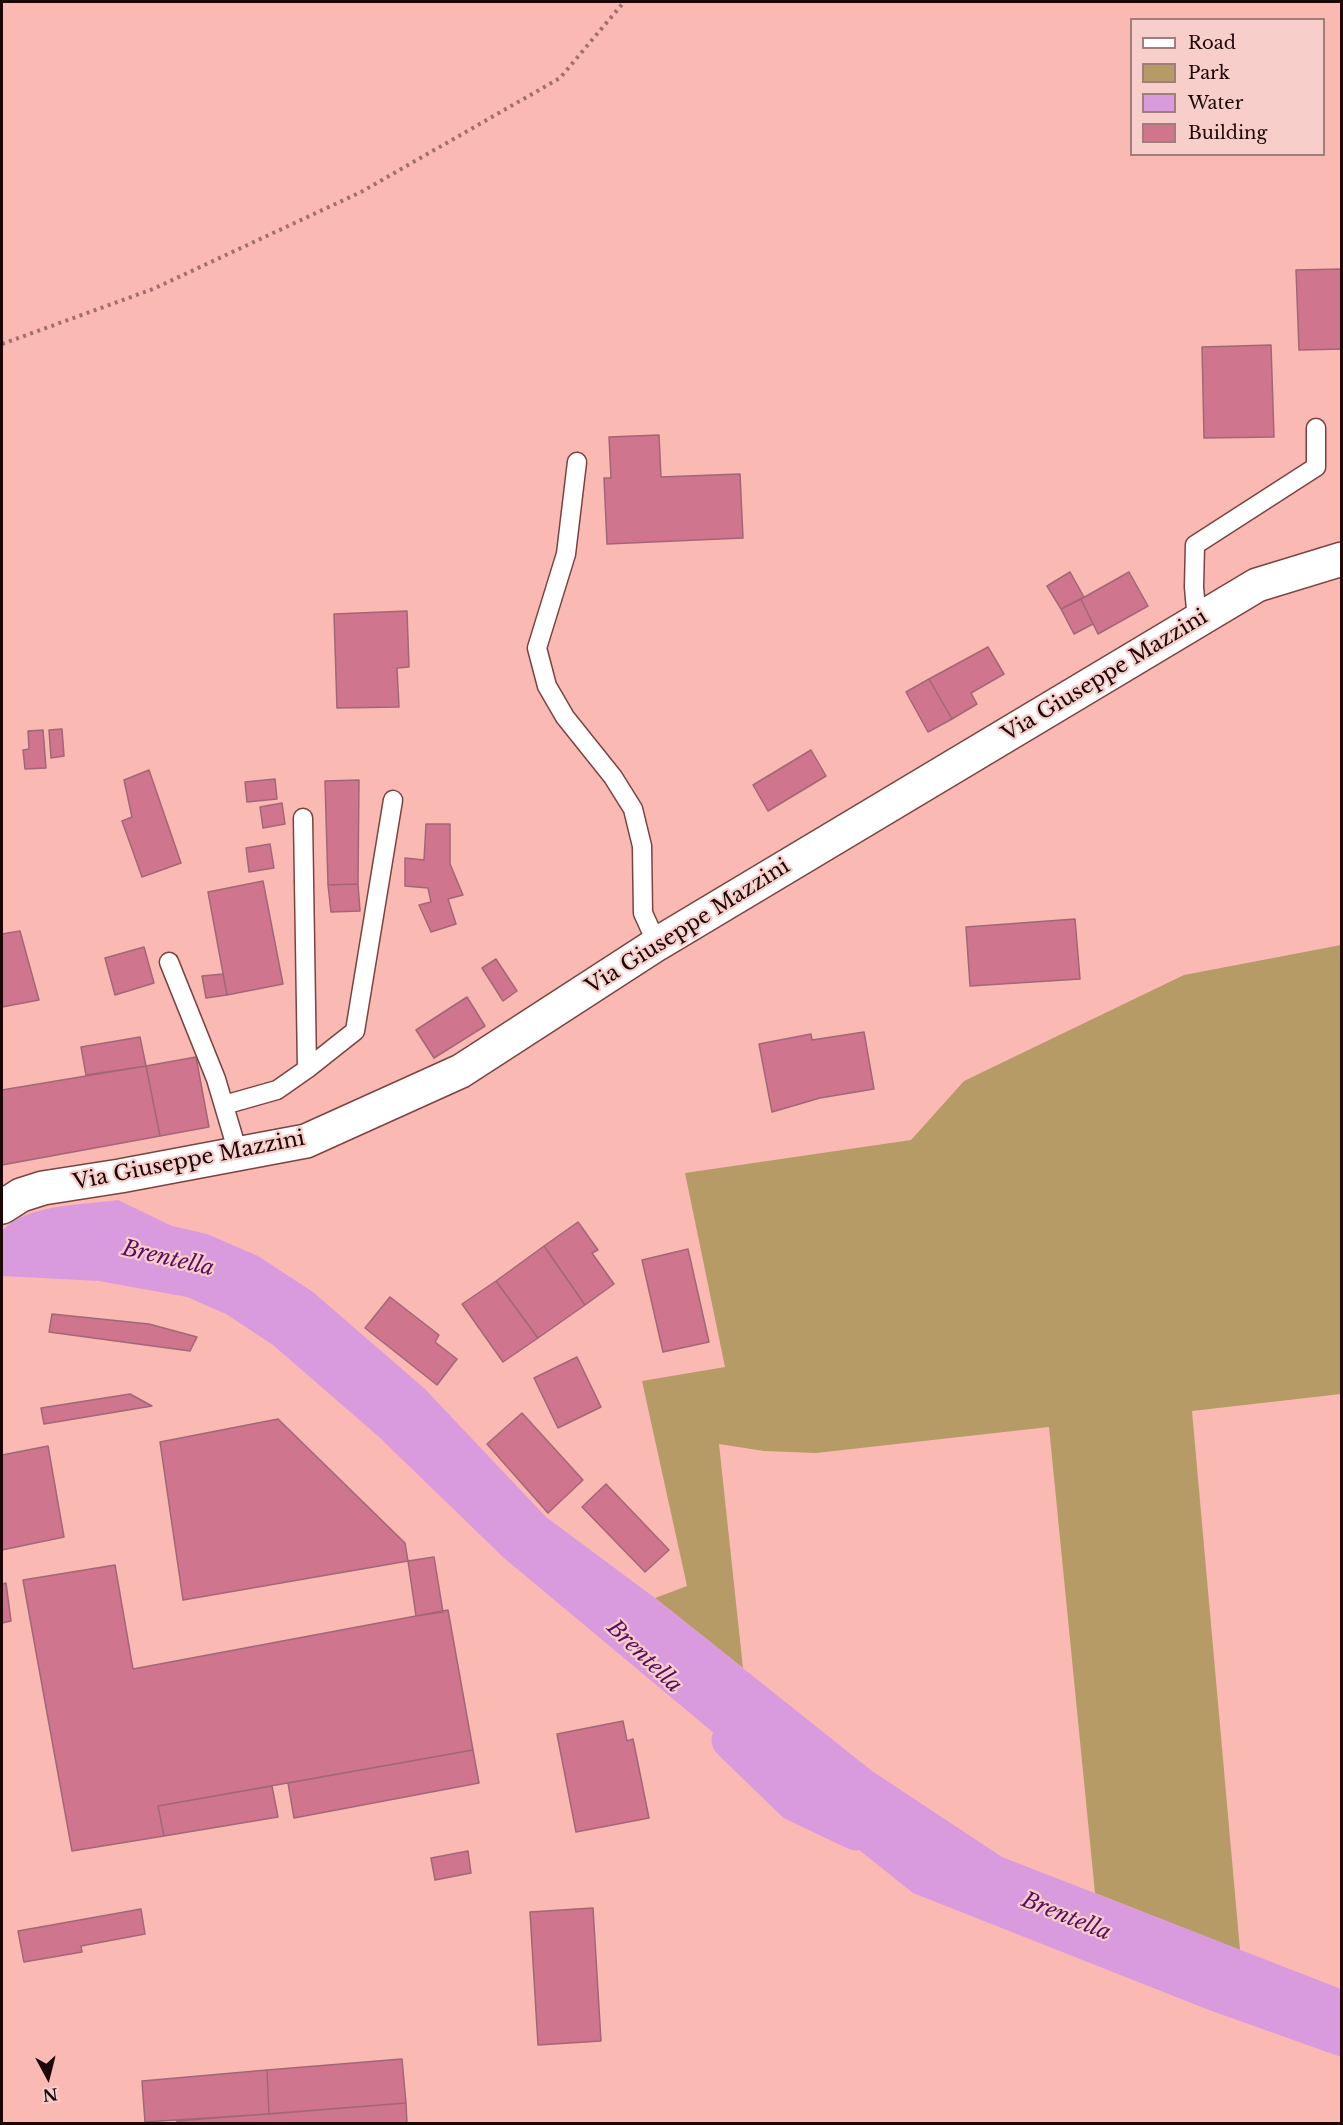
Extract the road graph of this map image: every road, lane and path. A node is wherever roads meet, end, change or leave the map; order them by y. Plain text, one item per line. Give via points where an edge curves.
1 (624, 2) edge
2 (2, 344) edge
3 (1316, 428) dead end
4 (577, 462) dead end
5 (1341, 559) edge
6 (1197, 621) junction
7 (393, 800) dead end
8 (303, 818) dead end
9 (657, 944) junction
10 (169, 962) dead end
11 (307, 1069) junction
12 (224, 1105) junction
13 (238, 1153) junction
14 (2, 1207) edge

1 - 2 path via 560,78 361,192 153,289
3 - 6 lane via 1316,467 1195,545
4 - 9 lane via 566,554 537,648 548,686 565,717 633,809 642,846 643,913
5 - 6 street, Via Giuseppe Mazzini via 1257,585
6 - 9 street, Via Giuseppe Mazzini
7 - 11 lane via 355,1031
8 - 11 lane
9 - 13 street, Via Giuseppe Mazzini via 461,1071 306,1141
10 - 12 lane
11 - 12 lane via 277,1090
12 - 13 lane
13 - 14 street, Via Giuseppe Mazzini via 43,1188

